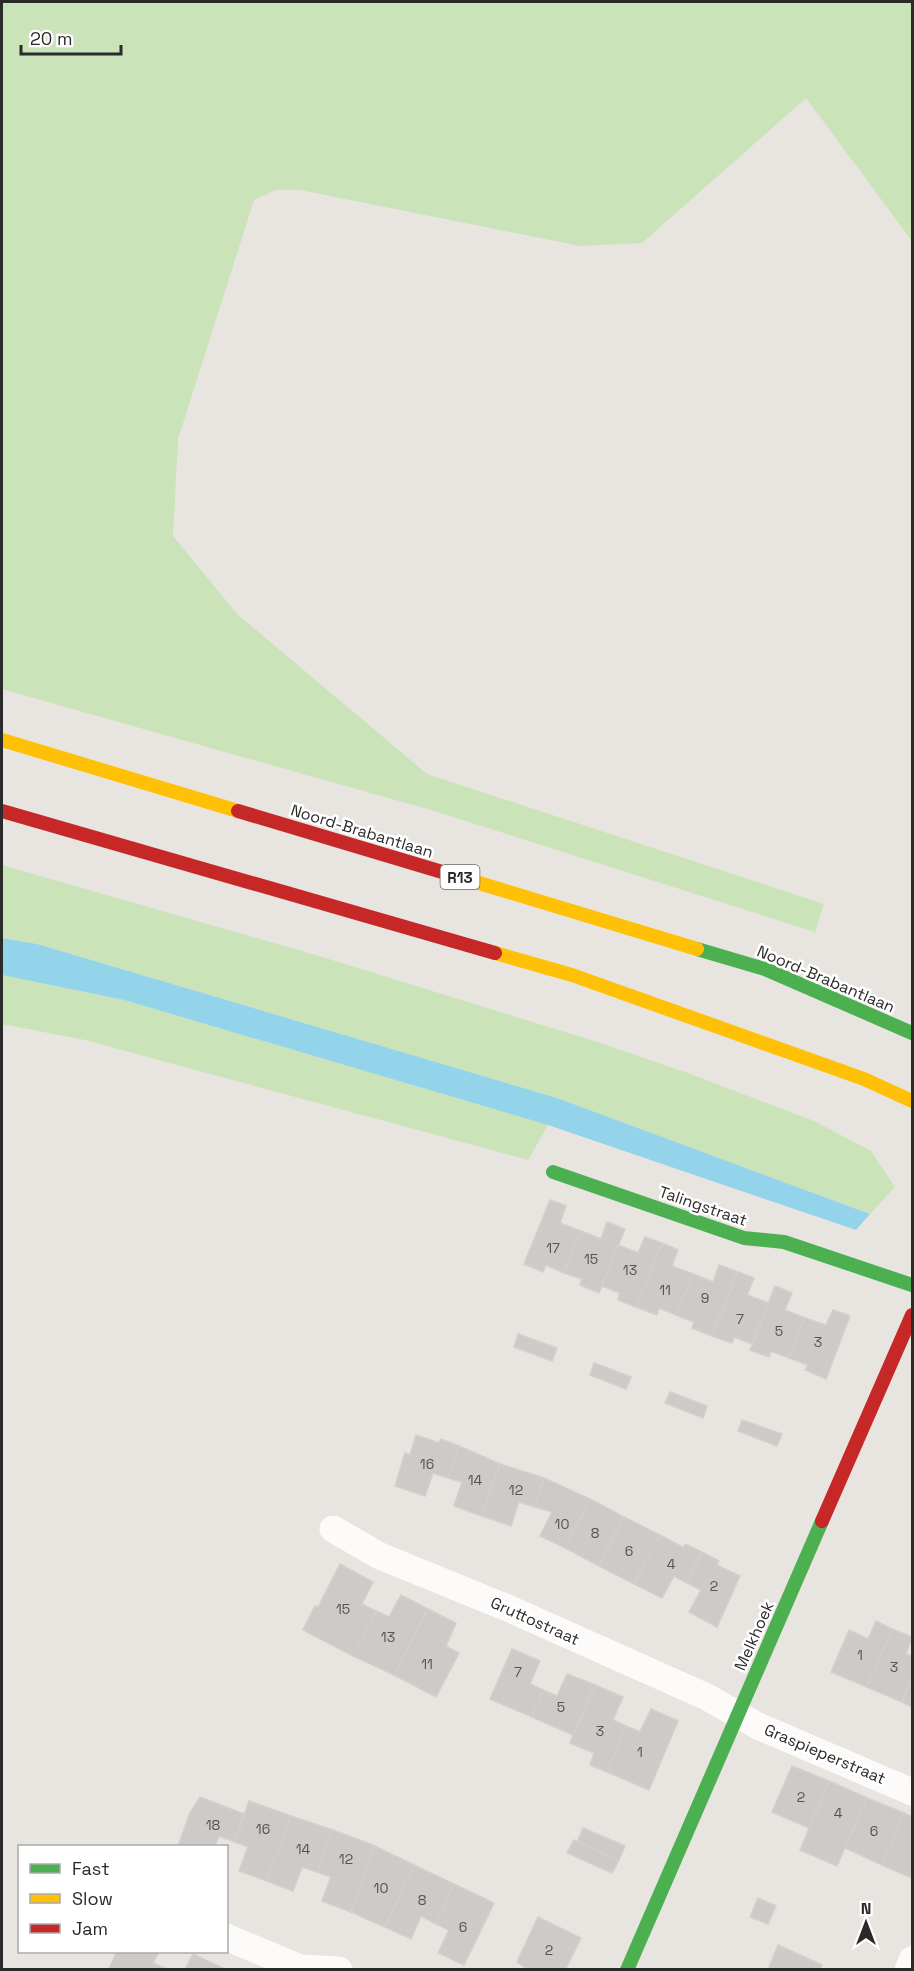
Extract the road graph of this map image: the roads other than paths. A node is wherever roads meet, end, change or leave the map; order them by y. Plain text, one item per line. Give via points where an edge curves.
1 (2, 740) edge
2 (2, 811) edge
3 (912, 1033) edge
4 (912, 1101) edge
5 (552, 1172) dead end
6 (912, 1285) edge
7 (912, 1315) edge
8 (333, 1529) dead end
9 (738, 1715) junction
10 (912, 1792) edge
11 (228, 1938) edge
12 (912, 1960) edge
13 (339, 1970) edge
14 (627, 1970) edge
15 (908, 1970) edge

1 - 3 main road, Noord-Brabantlaan / R13 via 765,969
2 - 4 main road via 572,975 864,1079
5 - 6 main road, Talingstraat via 744,1238 784,1242
7 - 9 main road, Melkhoek
8 - 9 street, Gruttostraat via 380,1556 510,1609 707,1697
9 - 10 street, Graspieperstraat
9 - 14 main road, Melkhoek
11 - 13 street via 300,1968
12 - 15 street

